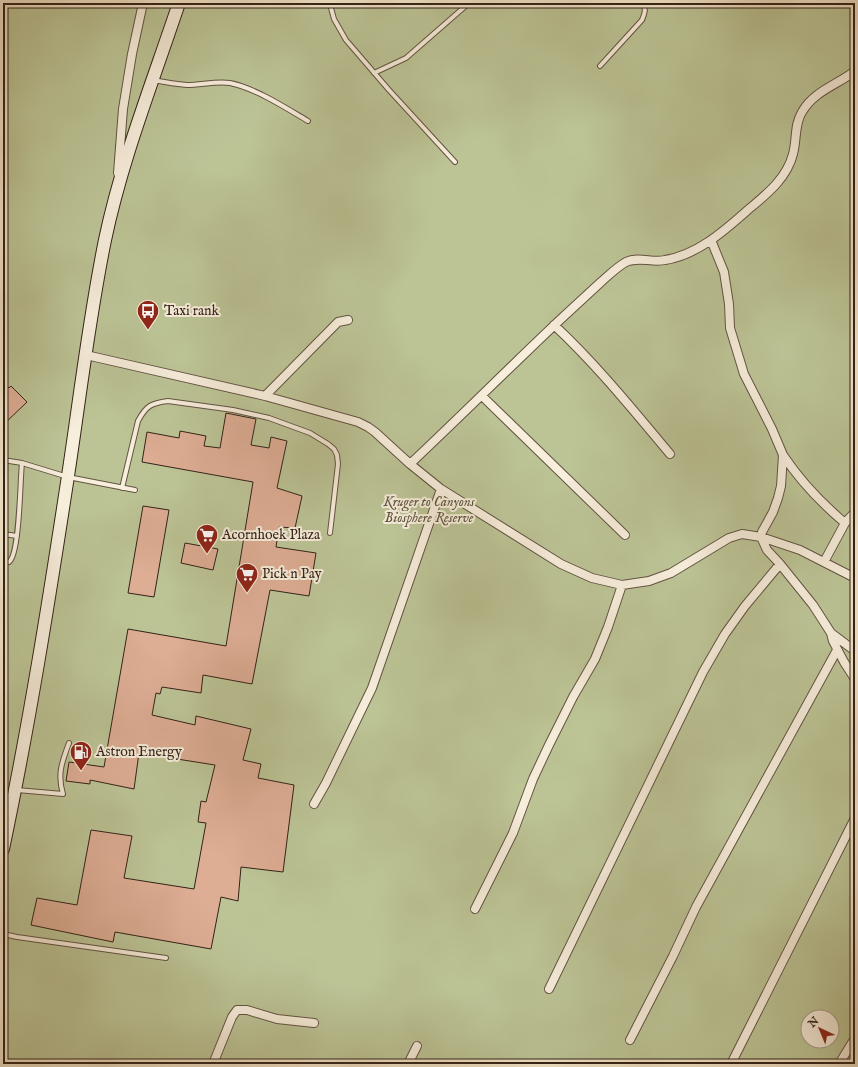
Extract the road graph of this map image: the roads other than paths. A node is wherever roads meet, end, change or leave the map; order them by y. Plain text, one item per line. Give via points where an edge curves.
1 (6, 3) edge
2 (179, 3) edge
3 (332, 3) edge
4 (469, 3) edge
5 (644, 3) edge
6 (142, 4) edge
7 (3, 5) edge
8 (600, 66) dead end
9 (855, 70) edge
10 (374, 73) junction
11 (153, 80) junction
12 (308, 121) dead end
13 (455, 162) dead end
14 (116, 197) junction
15 (712, 240) junction
16 (348, 320) dead end
17 (554, 325) junction
18 (86, 355) junction
19 (265, 396) junction
20 (482, 396) junction
21 (670, 454) dead end
22 (784, 455) junction
23 (3, 460) edge
24 (22, 463) junction
25 (410, 464) junction
26 (68, 477) junction
27 (122, 488) junction
28 (441, 489) junction
29 (135, 490) dead end
30 (855, 512) edge
31 (845, 523) junction
32 (330, 533) dead end
33 (3, 534) edge
34 (625, 535) dead end
35 (17, 536) junction
36 (761, 537) junction
37 (824, 562) junction
38 (3, 563) edge
39 (780, 564) junction
40 (855, 578) edge
41 (622, 585) junction
42 (830, 634) junction
43 (837, 650) junction
44 (855, 651) edge
45 (855, 679) edge
46 (69, 743) dead end
47 (16, 789) junction
48 (314, 804) dead end
49 (855, 818) edge
50 (3, 849) edge
51 (475, 909) dead end
52 (3, 934) edge
53 (166, 958) dead end
54 (549, 989) dead end
55 (314, 1023) dead end
56 (855, 1038) edge
57 (630, 1040) dead end
58 (417, 1046) dead end
59 (213, 1064) edge
60 (408, 1064) edge
61 (731, 1064) edge
62 (839, 1064) edge

1 - 7 street
2 - 11 street
3 - 10 lane via 331,8 337,25 346,40
4 - 10 lane via 406,58
5 - 8 lane via 645,14 642,20
6 - 14 street via 123,109
9 - 15 street via 817,95 806,107 798,121 789,165 781,178 756,204
10 - 13 lane
11 - 12 lane via 188,85 231,83 273,101
11 - 14 street
14 - 18 street via 106,238
15 - 17 street via 676,258 663,261 636,259 626,262
15 - 22 street via 724,272 730,328 744,374
16 - 19 street via 338,322
17 - 20 street
17 - 21 street via 572,341
18 - 19 street
18 - 26 street
19 - 25 street via 368,426
20 - 25 street
20 - 34 street
22 - 31 street via 804,484
22 - 36 street via 778,498
23 - 24 lane
24 - 26 lane
24 - 35 lane
25 - 28 street
26 - 27 lane
26 - 47 street
27 - 29 lane
27 - 32 lane via 138,421 150,405 168,402 233,410 269,418 310,433 334,450 338,464
28 - 41 street via 561,564 592,578
28 - 48 street via 372,688
30 - 31 street
31 - 37 street
33 - 35 lane
35 - 38 lane via 12,558 9,562
36 - 37 street via 800,550
36 - 39 street via 767,550
36 - 41 street via 742,534 729,538 671,572 649,581
37 - 40 street
39 - 42 street via 813,605
39 - 54 street via 725,634 703,672
41 - 51 street via 595,659 549,745 513,833
42 - 43 street
42 - 44 street
43 - 45 street
43 - 57 street via 696,907
46 - 47 lane via 60,773 63,794
47 - 50 street
49 - 61 street
52 - 53 lane
55 - 59 street via 277,1019 247,1010 237,1010
56 - 62 street
58 - 60 street

